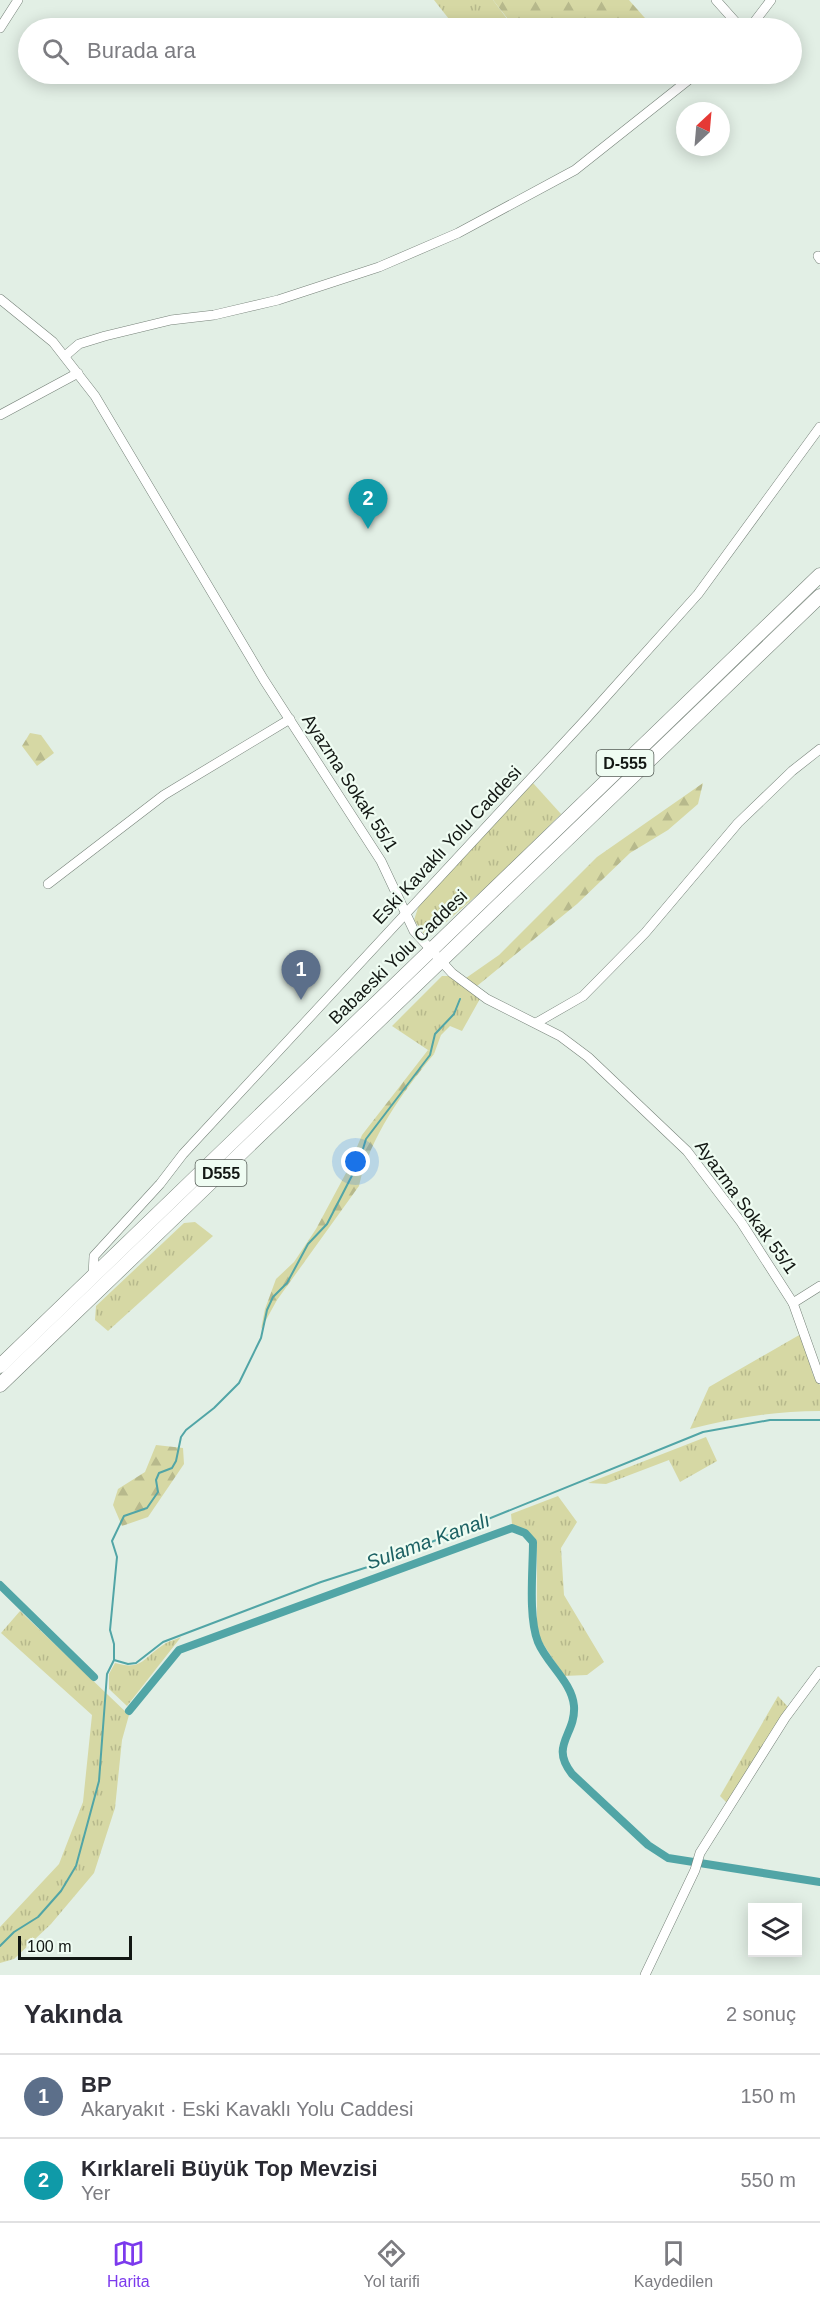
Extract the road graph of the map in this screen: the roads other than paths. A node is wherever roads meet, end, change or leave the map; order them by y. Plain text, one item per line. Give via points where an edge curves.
1 (18, 0) edge
2 (716, 0) edge
3 (771, 0) edge
4 (733, 18) edge
5 (756, 18) edge
6 (0, 28) edge
7 (683, 84) edge
8 (0, 299) edge
9 (65, 356) junction
10 (78, 373) junction
11 (0, 415) edge
12 (820, 427) edge
13 (820, 575) edge
14 (820, 596) edge
15 (290, 720) junction
16 (820, 749) edge
17 (48, 884) dead end
18 (407, 911) junction
19 (431, 951) junction
20 (442, 962) junction
21 (536, 1023) junction
22 (93, 1276) junction
23 (820, 1286) edge
24 (793, 1303) junction
25 (0, 1365) edge
26 (820, 1379) edge
27 (0, 1385) edge
28 (820, 1671) edge
29 (645, 1975) edge

1 - 6 street
2 - 4 street
3 - 5 street
7 - 9 street via 575,170 458,233 379,267 278,300 105,336 79,344
8 - 9 street, Ayazma Sokak 55/1
9 - 10 street, Ayazma Sokak 55/1
10 - 11 street
10 - 15 street, Ayazma Sokak 55/1
12 - 18 street, Eski Kavaklı Yolu Caddesi via 698,594
13 - 19 highway, Babaeski Yolu Caddesi / D-555
14 - 20 highway, Babaeski Yolu Caddesi / D-555
15 - 17 street via 164,795
15 - 18 street, Ayazma Sokak 55/1 via 381,861
16 - 21 street via 738,823 645,933 583,996
18 - 19 street, Ayazma Sokak 55/1 via 414,931
18 - 22 street, Eski Kavaklı Yolu Caddesi via 94,1256
19 - 20 street, Ayazma Sokak 55/1
19 - 22 highway, Babaeski Yolu Caddesi / D555
20 - 21 street, Ayazma Sokak 55/1 via 488,999
20 - 27 highway, Babaeski Yolu Caddesi / D555
21 - 24 street, Ayazma Sokak 55/1 via 588,1057 687,1151 741,1222
22 - 25 highway, Babaeski Yolu Caddesi / D555
23 - 24 street
24 - 26 street, Ayazma Sokak 55/1
28 - 29 street via 784,1718 698,1863

